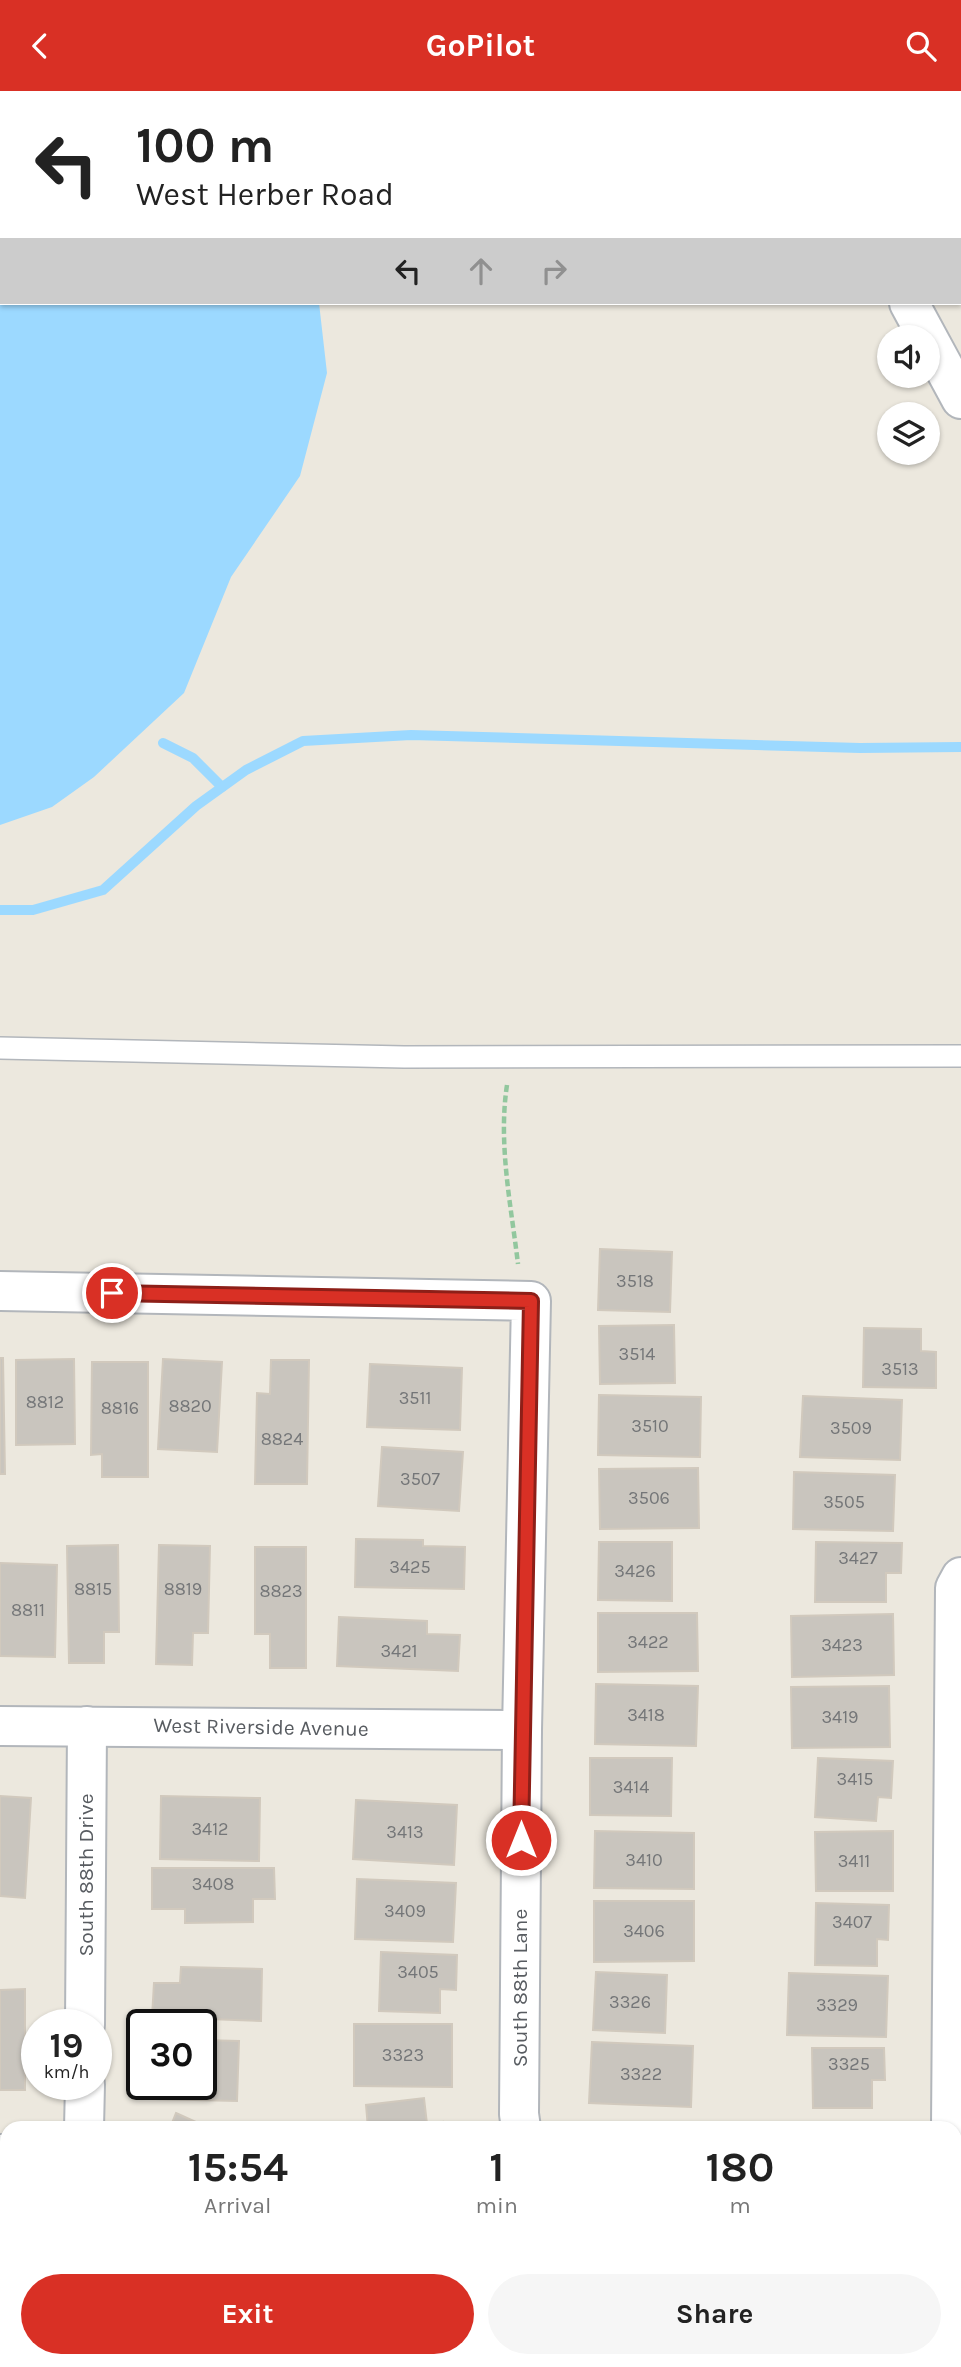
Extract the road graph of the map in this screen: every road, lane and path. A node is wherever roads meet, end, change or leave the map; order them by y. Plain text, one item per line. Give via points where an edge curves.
1 (910, 305) edge
2 (961, 399) edge
3 (0, 1048) edge
4 (961, 1056) edge
5 (513, 1057) junction
6 (0, 1291) edge
7 (531, 1301) junction
8 (961, 1577) edge
9 (0, 1726) edge
10 (88, 1726) junction
11 (522, 1730) junction
12 (85, 2009) edge
13 (85, 2100) edge
14 (84, 2121) edge
15 (520, 2121) edge
16 (951, 2121) edge

1 - 2 street
3 - 5 lane
4 - 5 lane
5 - 7 path via 504,1104 507,1179 518,1267
6 - 7 street
7 - 11 street, South 88th Lane
8 - 16 street via 956,1588
9 - 10 street, West Riverside Avenue
10 - 11 street, West Riverside Avenue
10 - 12 street, South 88th Drive
11 - 15 street, South 88th Lane
13 - 14 street

